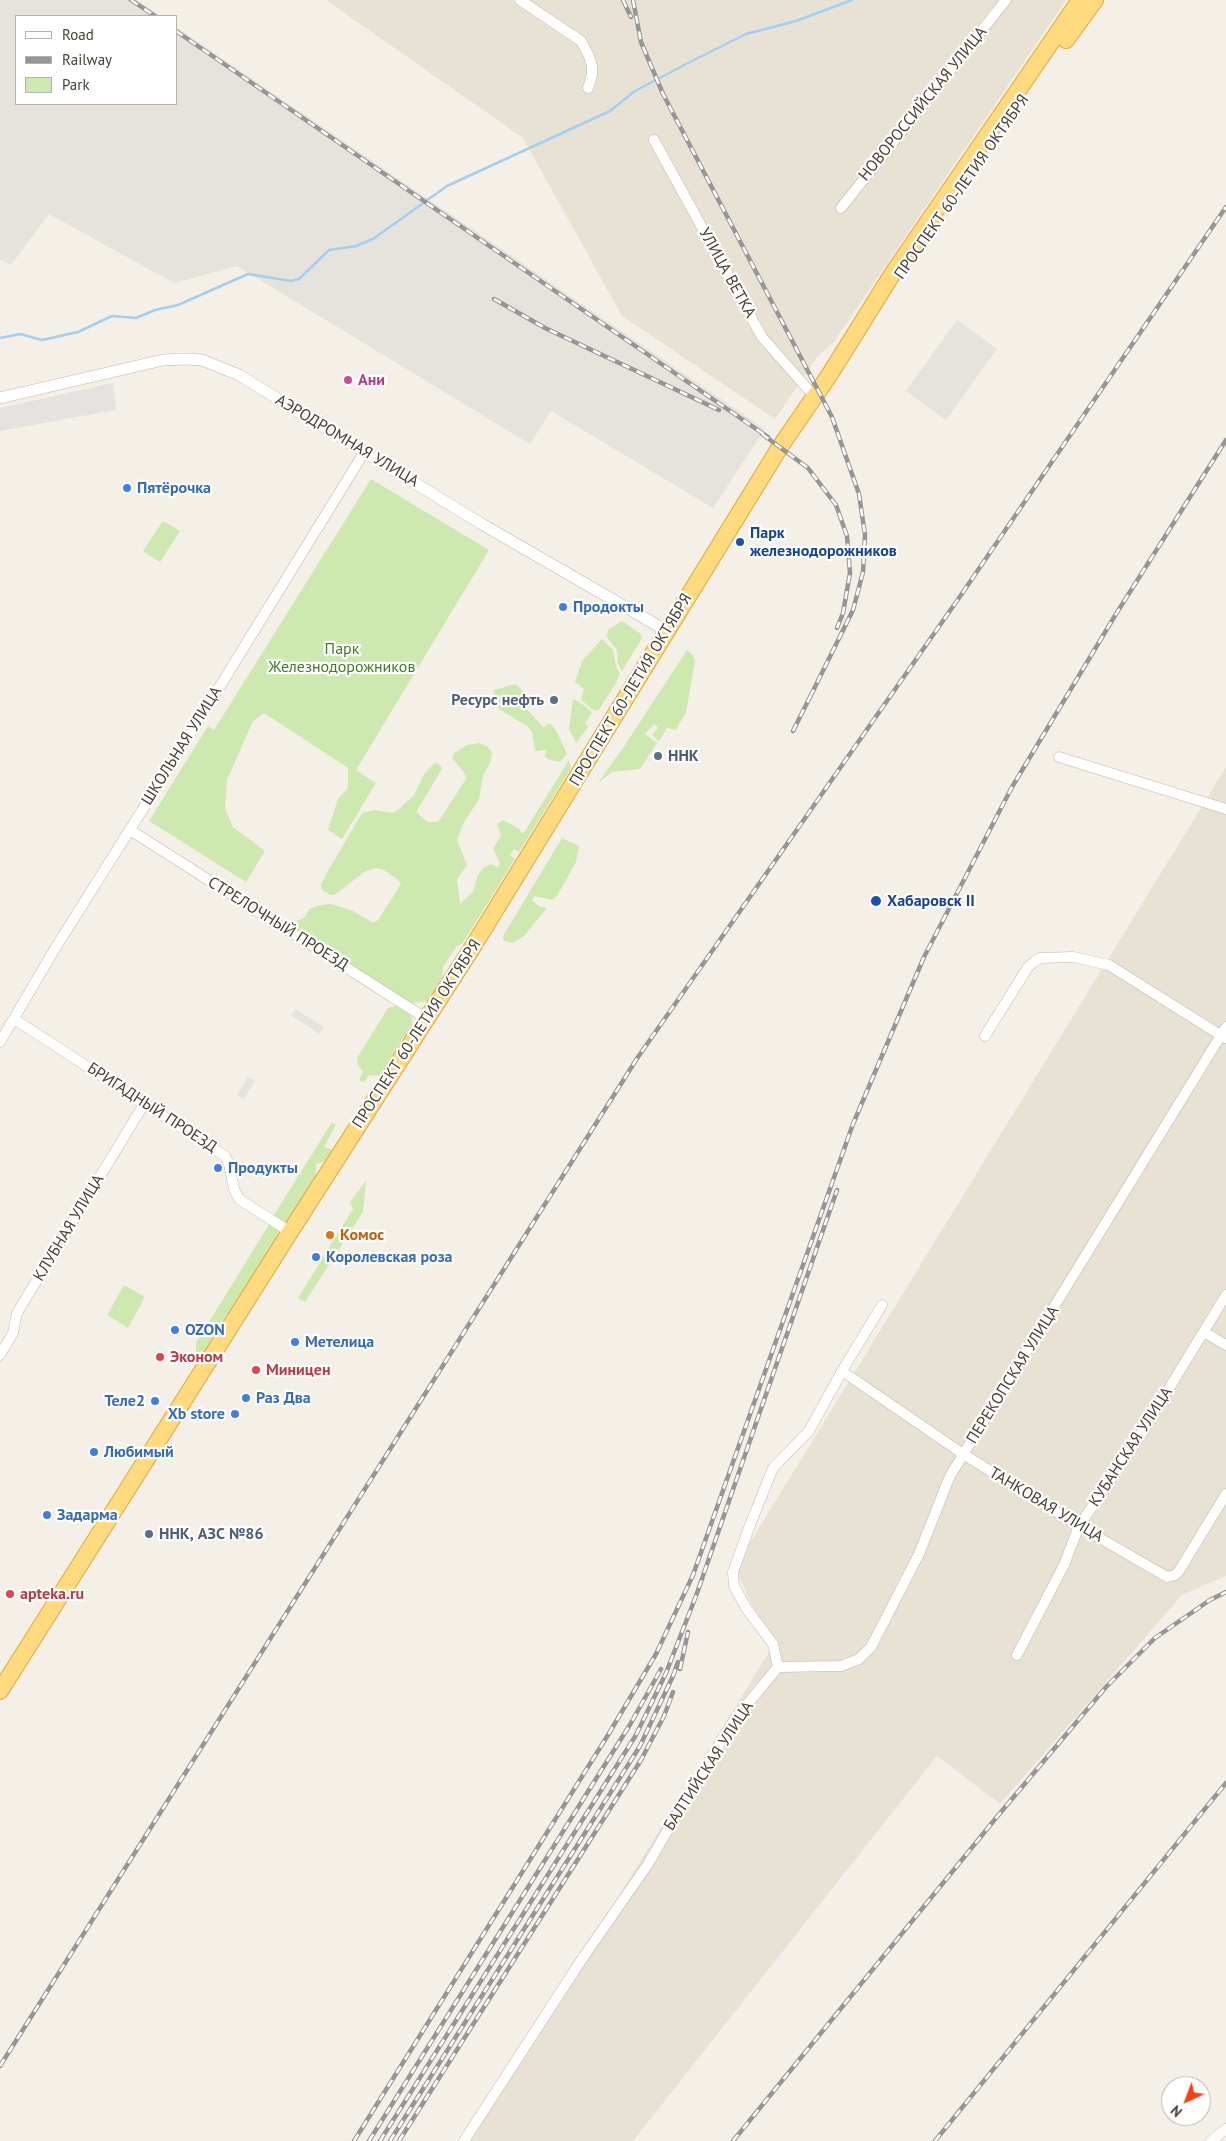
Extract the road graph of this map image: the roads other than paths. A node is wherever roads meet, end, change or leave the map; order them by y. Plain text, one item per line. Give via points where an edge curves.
1 (520, 0) edge
2 (1006, 0) edge
3 (1080, 0) edge
4 (1094, 0) edge
5 (588, 88) dead end
6 (654, 140) dead end
7 (841, 208) dead end
8 (830, 374) junction
9 (814, 396) junction
10 (0, 398) edge
11 (365, 451) junction
12 (667, 631) junction
13 (1059, 757) dead end
14 (1226, 809) edge
15 (130, 830) junction
16 (14, 1019) junction
17 (427, 1019) junction
18 (1224, 1034) edge
19 (985, 1036) dead end
20 (0, 1042) edge
21 (144, 1104) junction
22 (290, 1232) junction
23 (1226, 1295) edge
24 (882, 1305) dead end
25 (1204, 1332) junction
26 (1226, 1345) edge
27 (0, 1355) edge
28 (842, 1371) junction
29 (964, 1454) junction
30 (1226, 1494) edge
31 (1079, 1526) junction
32 (1017, 1656) dead end
33 (778, 1667) junction
34 (1, 1687) edge
35 (1226, 2129) edge
36 (464, 2141) edge
37 (1211, 2141) edge

1 - 5 street via 581,41 592,66
2 - 7 street, НОВОРОССИЙСКАЯ УЛИЦА
3 - 8 highway, ПРОСПЕКТ 60-ЛЕТИЯ ОКТЯБРЯ via 893,273
4 - 8 highway, ПРОСПЕКТ 60-ЛЕТИЯ ОКТЯБРЯ
6 - 9 street, УЛИЦА ВЕТКА via 762,337
8 - 9 highway, ПРОСПЕКТ 60-ЛЕТИЯ ОКТЯБРЯ
9 - 12 highway, ПРОСПЕКТ 60-ЛЕТИЯ ОКТЯБРЯ
10 - 11 street, АЭРОДРОМНАЯ УЛИЦА via 153,362 202,360 238,375
11 - 12 street, АЭРОДРОМНАЯ УЛИЦА via 480,524
11 - 15 street, ШКОЛЬНАЯ УЛИЦА
12 - 17 highway, ПРОСПЕКТ 60-ЛЕТИЯ ОКТЯБРЯ
13 - 14 street
15 - 16 street, ШКОЛЬНАЯ УЛИЦА
15 - 17 street, СТРЕЛОЧНЫЙ ПРОЕЗД
16 - 20 street, ШКОЛЬНАЯ УЛИЦА
16 - 21 street, БРИГАДНЫЙ ПРОЕЗД
17 - 22 highway, ПРОСПЕКТ 60-ЛЕТИЯ ОКТЯБРЯ
18 - 19 street via 1109,965 1062,957 1040,958 1028,968
18 - 29 street, ПЕРЕКОПСКАЯ УЛИЦА
21 - 22 street, БРИГАДНЫЙ ПРОЕЗД via 225,1156 239,1198
21 - 27 street, КЛУБНАЯ УЛИЦА via 17,1313 13,1334
22 - 34 highway, ПРОСПЕКТ 60-ЛЕТИЯ ОКТЯБРЯ
23 - 25 street, КУБАНСКАЯ УЛИЦА
24 - 28 street
25 - 26 street
25 - 31 street, КУБАНСКАЯ УЛИЦА via 1140,1436
28 - 29 street, ТАНКОВАЯ УЛИЦА
28 - 33 street via 810,1431 784,1455 770,1474 733,1572 734,1586 746,1608 773,1644
29 - 31 street, ТАНКОВАЯ УЛИЦА
29 - 33 street, ПЕРЕКОПСКАЯ УЛИЦА via 950,1476 892,1608 864,1655 841,1666
30 - 31 street, ТАНКОВАЯ УЛИЦА via 1179,1571 1172,1577
31 - 32 street, КУБАНСКАЯ УЛИЦА via 1064,1565
33 - 36 street, БАЛТИЙСКАЯ УЛИЦА via 735,1719 648,1864
35 - 37 street

